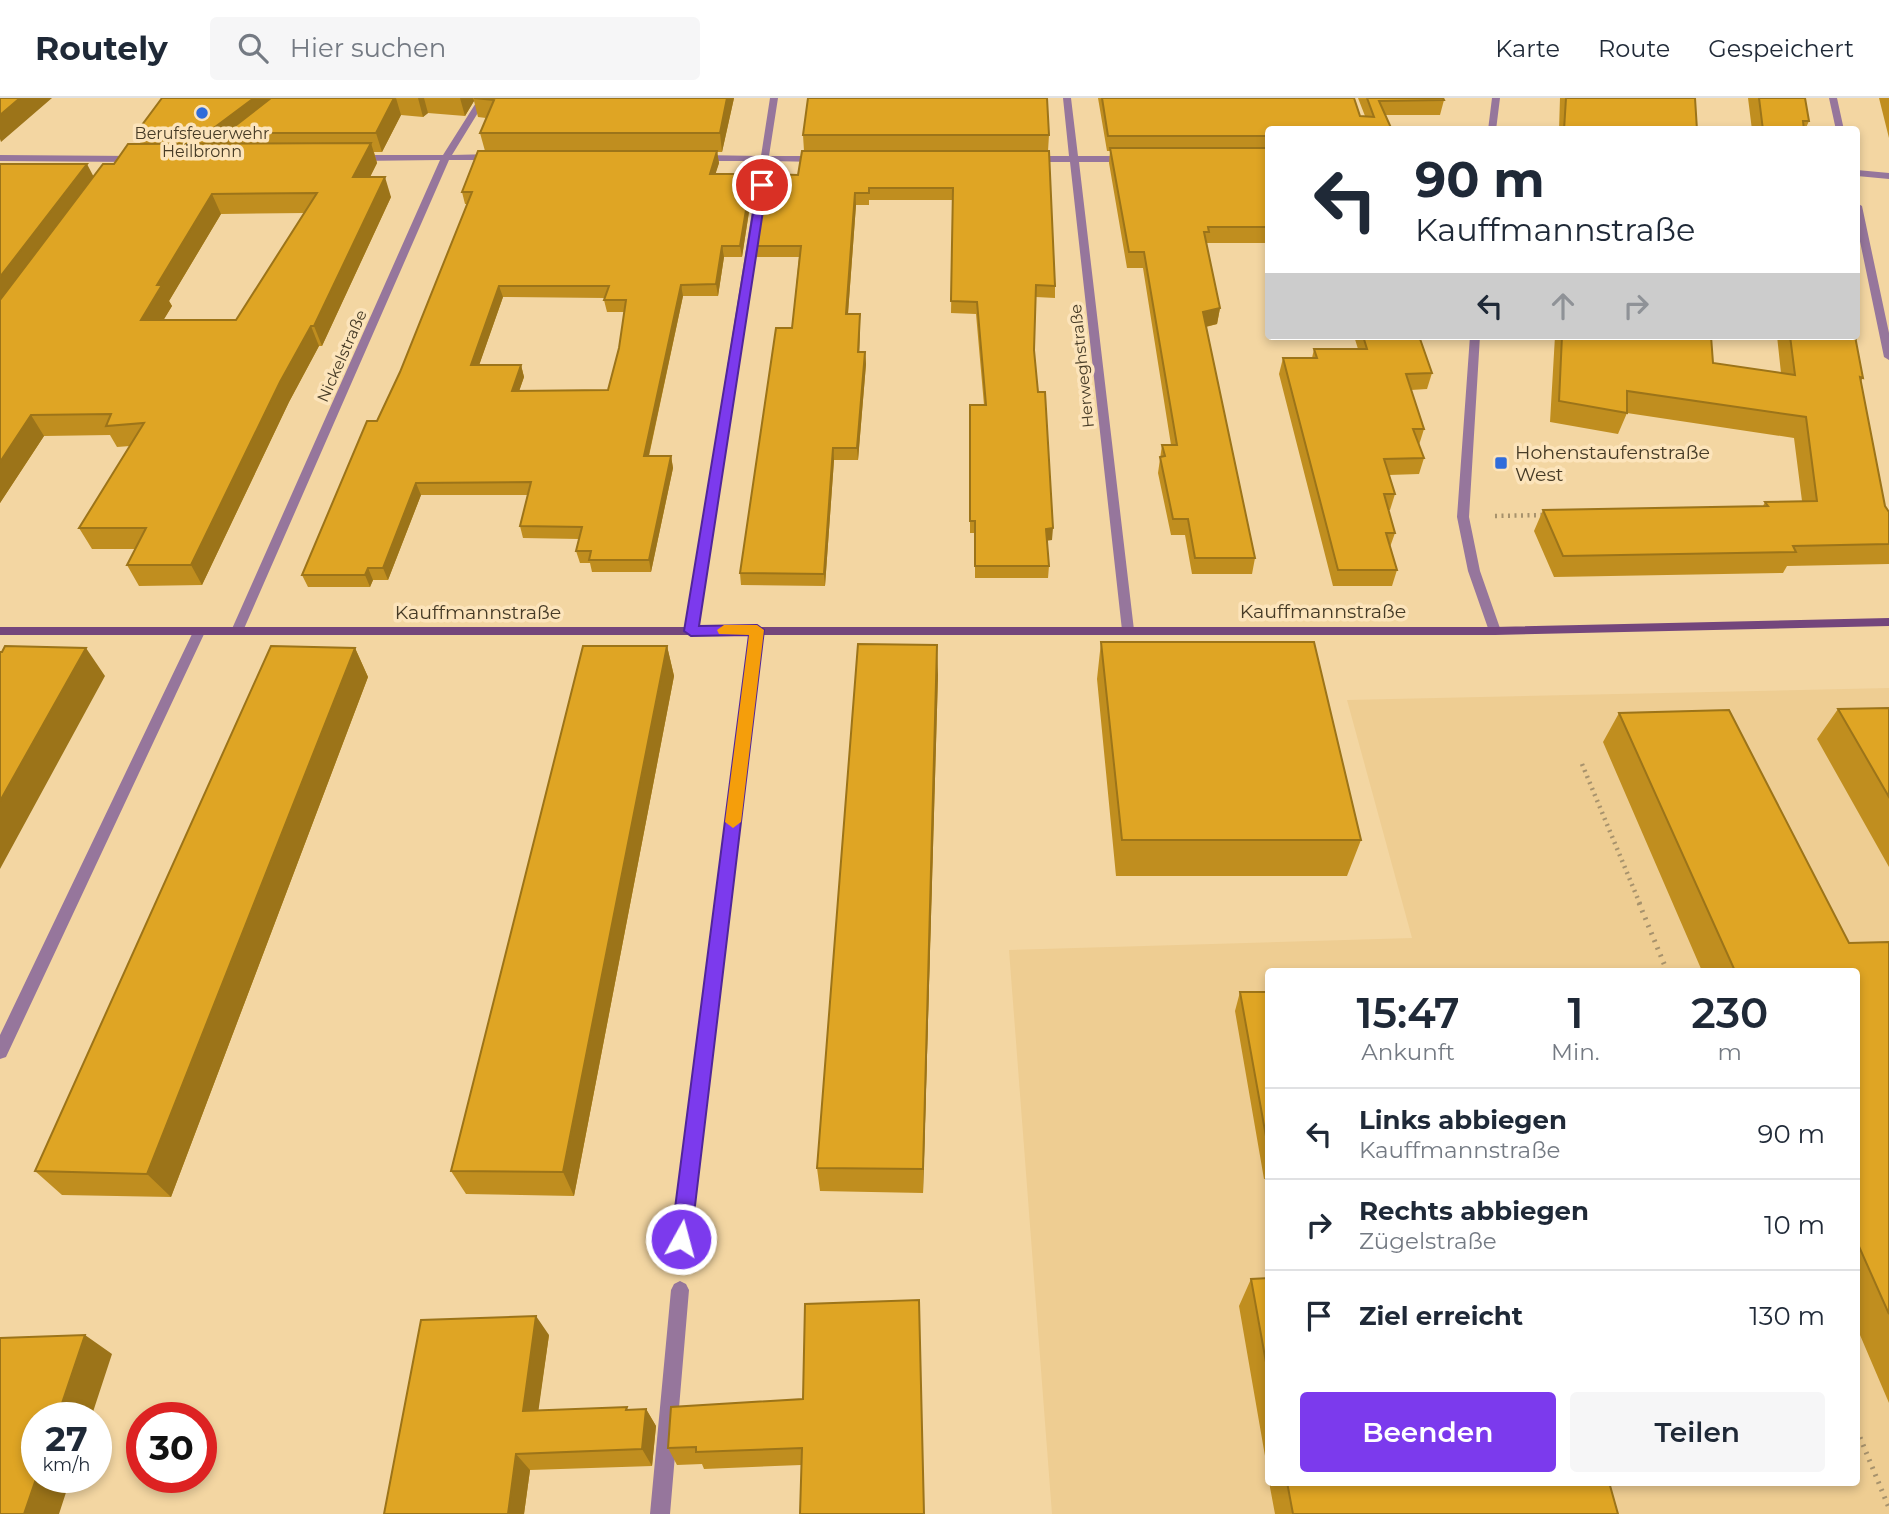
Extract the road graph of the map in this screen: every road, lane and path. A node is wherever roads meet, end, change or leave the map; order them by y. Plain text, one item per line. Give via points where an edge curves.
1 (483, 98) edge
2 (774, 98) edge
3 (1067, 98) edge
4 (1496, 98) edge
5 (1833, 98) edge
6 (1492, 126) edge
7 (1839, 126) edge
8 (446, 157) junction
9 (502, 157) edge
10 (0, 158) edge
11 (352, 158) edge
12 (682, 158) edge
13 (1144, 158) edge
14 (123, 159) junction
15 (150, 159) edge
16 (766, 159) junction
17 (833, 159) edge
18 (1021, 159) edge
19 (1075, 159) junction
20 (115, 170) edge
21 (1860, 173) edge
22 (1889, 176) edge
23 (1860, 220) edge
24 (1475, 340) edge
25 (1889, 357) edge
26 (1546, 515) edge
27 (1463, 517) junction
28 (1889, 622) edge
29 (757, 630) junction
30 (1128, 630) junction
31 (0, 631) edge
32 (237, 631) junction
33 (691, 631) junction
34 (1495, 631) junction
35 (200, 632) junction
36 (1582, 764) dead end
37 (1666, 968) edge
38 (0, 1052) edge
39 (681, 1239) dead end
40 (680, 1290) dead end
41 (1860, 1437) edge
42 (1889, 1508) edge
43 (660, 1514) edge

1 - 8 street, Nickelstraße
2 - 16 street
3 - 19 street, Herweghstraße
4 - 6 street
5 - 7 street
8 - 9 street
8 - 11 street
8 - 32 street, Nickelstraße
10 - 14 street
12 - 16 street
13 - 19 street
14 - 15 street
14 - 20 street
16 - 17 street
16 - 33 street
18 - 19 street
19 - 30 street, Herweghstraße
21 - 22 street
23 - 25 street
24 - 27 street
26 - 27 path
27 - 34 street via 1474,571
28 - 34 street, Kauffmannstraße
29 - 30 street, Kauffmannstraße
29 - 33 street, Kauffmannstraße
29 - 39 street
30 - 34 street, Kauffmannstraße
31 - 35 street, Kauffmannstraße
32 - 33 street, Kauffmannstraße
32 - 35 street, Kauffmannstraße
35 - 38 street
36 - 37 path
40 - 43 street
41 - 42 path

